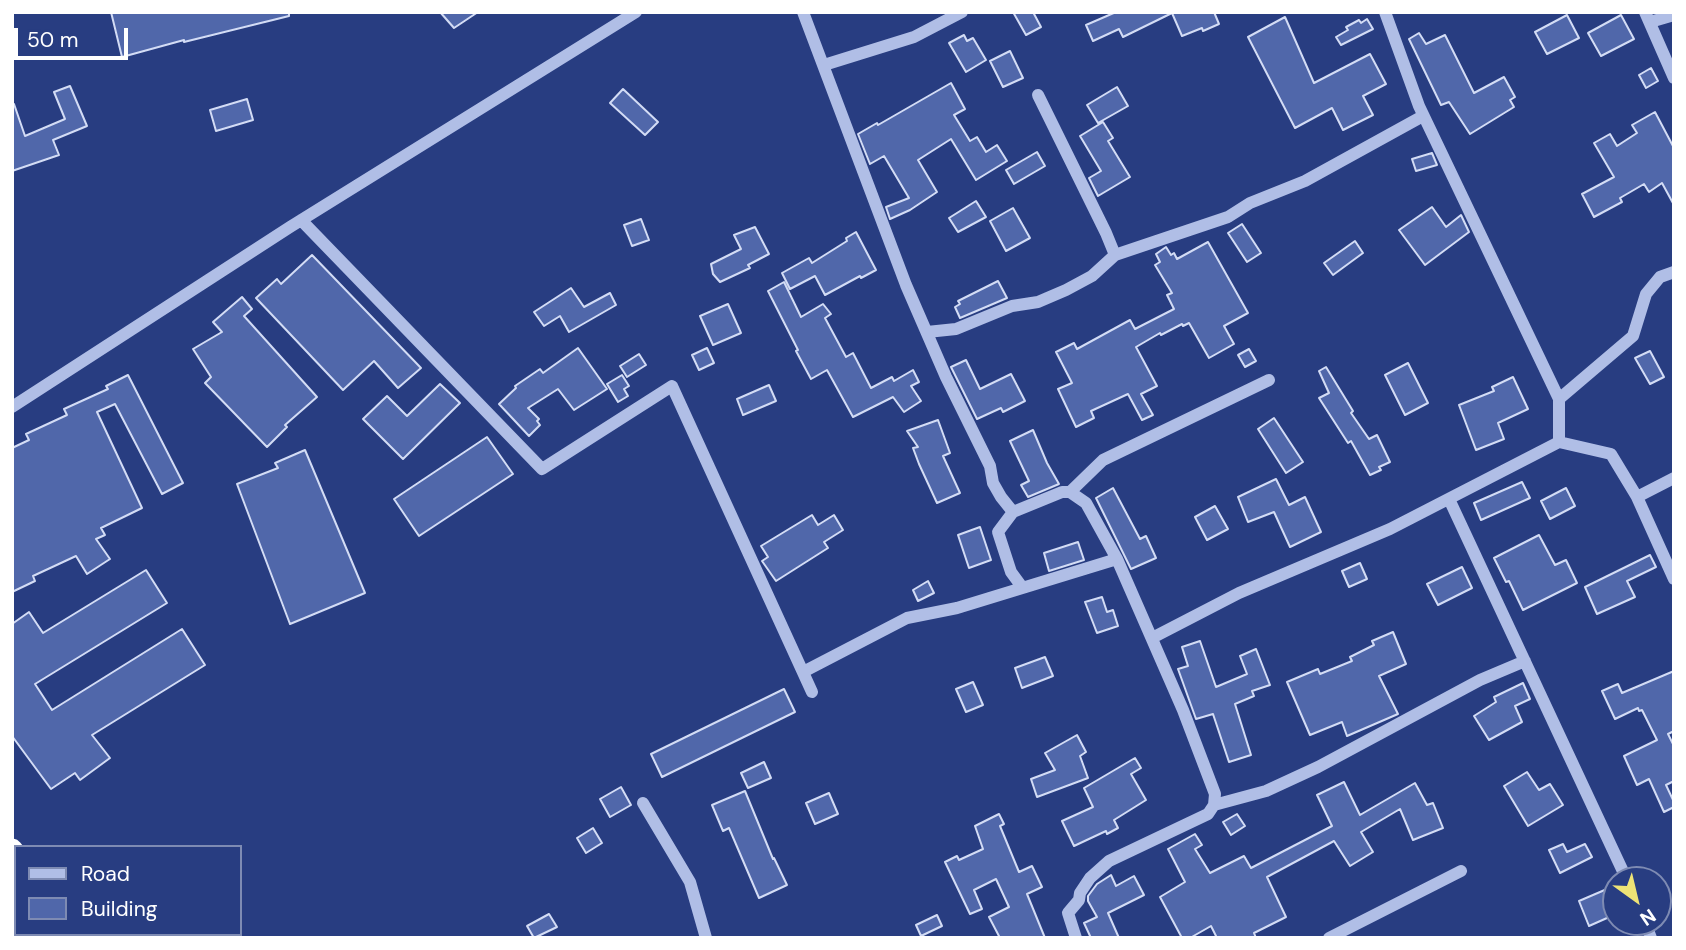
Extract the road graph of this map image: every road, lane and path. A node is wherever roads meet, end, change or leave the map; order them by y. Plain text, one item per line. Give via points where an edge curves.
1 (636, 12) edge
2 (803, 12) edge
3 (962, 12) edge
4 (1385, 12) edge
5 (1674, 15) edge
6 (1648, 17) edge
7 (824, 65) junction
8 (1674, 78) edge
9 (1038, 95) dead end
10 (1423, 116) junction
11 (301, 220) junction
12 (1115, 255) junction
13 (1674, 272) edge
14 (926, 332) junction
15 (1269, 380) dead end
16 (1559, 399) junction
17 (12, 407) edge
18 (1559, 442) junction
19 (1674, 478) edge
20 (1070, 492) junction
21 (1637, 497) junction
22 (1448, 499) junction
23 (1013, 512) junction
24 (1117, 559) junction
25 (1674, 579) edge
26 (1022, 587) junction
27 (1152, 638) junction
28 (1525, 661) junction
29 (803, 671) junction
30 (812, 692) dead end
31 (643, 803) dead end
32 (1214, 805) junction
33 (1620, 866) edge
34 (1461, 871) dead end
35 (706, 938) edge
36 (1076, 938) edge
37 (1329, 938) edge

1 - 11 street
2 - 7 street
3 - 7 street via 914,37
4 - 10 street
5 - 6 street
6 - 8 street
7 - 14 street
9 - 12 street
10 - 12 street via 1228,217
10 - 16 street
11 - 17 street
11 - 29 street via 542,469 672,386
12 - 14 street via 1092,276 1038,302 1012,306 956,329
13 - 16 street via 1660,277 1646,294 1633,336
14 - 23 street via 990,466 993,483
15 - 20 street via 1104,460
16 - 18 street
18 - 21 street via 1611,454
18 - 22 street
19 - 21 street
20 - 23 street
20 - 24 street via 1086,503
21 - 25 street
22 - 27 street via 1390,529 1239,593
22 - 28 street
23 - 26 street via 998,532 1011,572
24 - 26 street
24 - 27 street
26 - 29 street via 957,608 906,618
27 - 32 street via 1212,783
28 - 32 street via 1480,680 1318,767 1266,791
28 - 33 street
29 - 30 street
31 - 35 street via 690,882
32 - 36 street via 1208,814 1109,861 1090,878 1068,913
34 - 37 street

